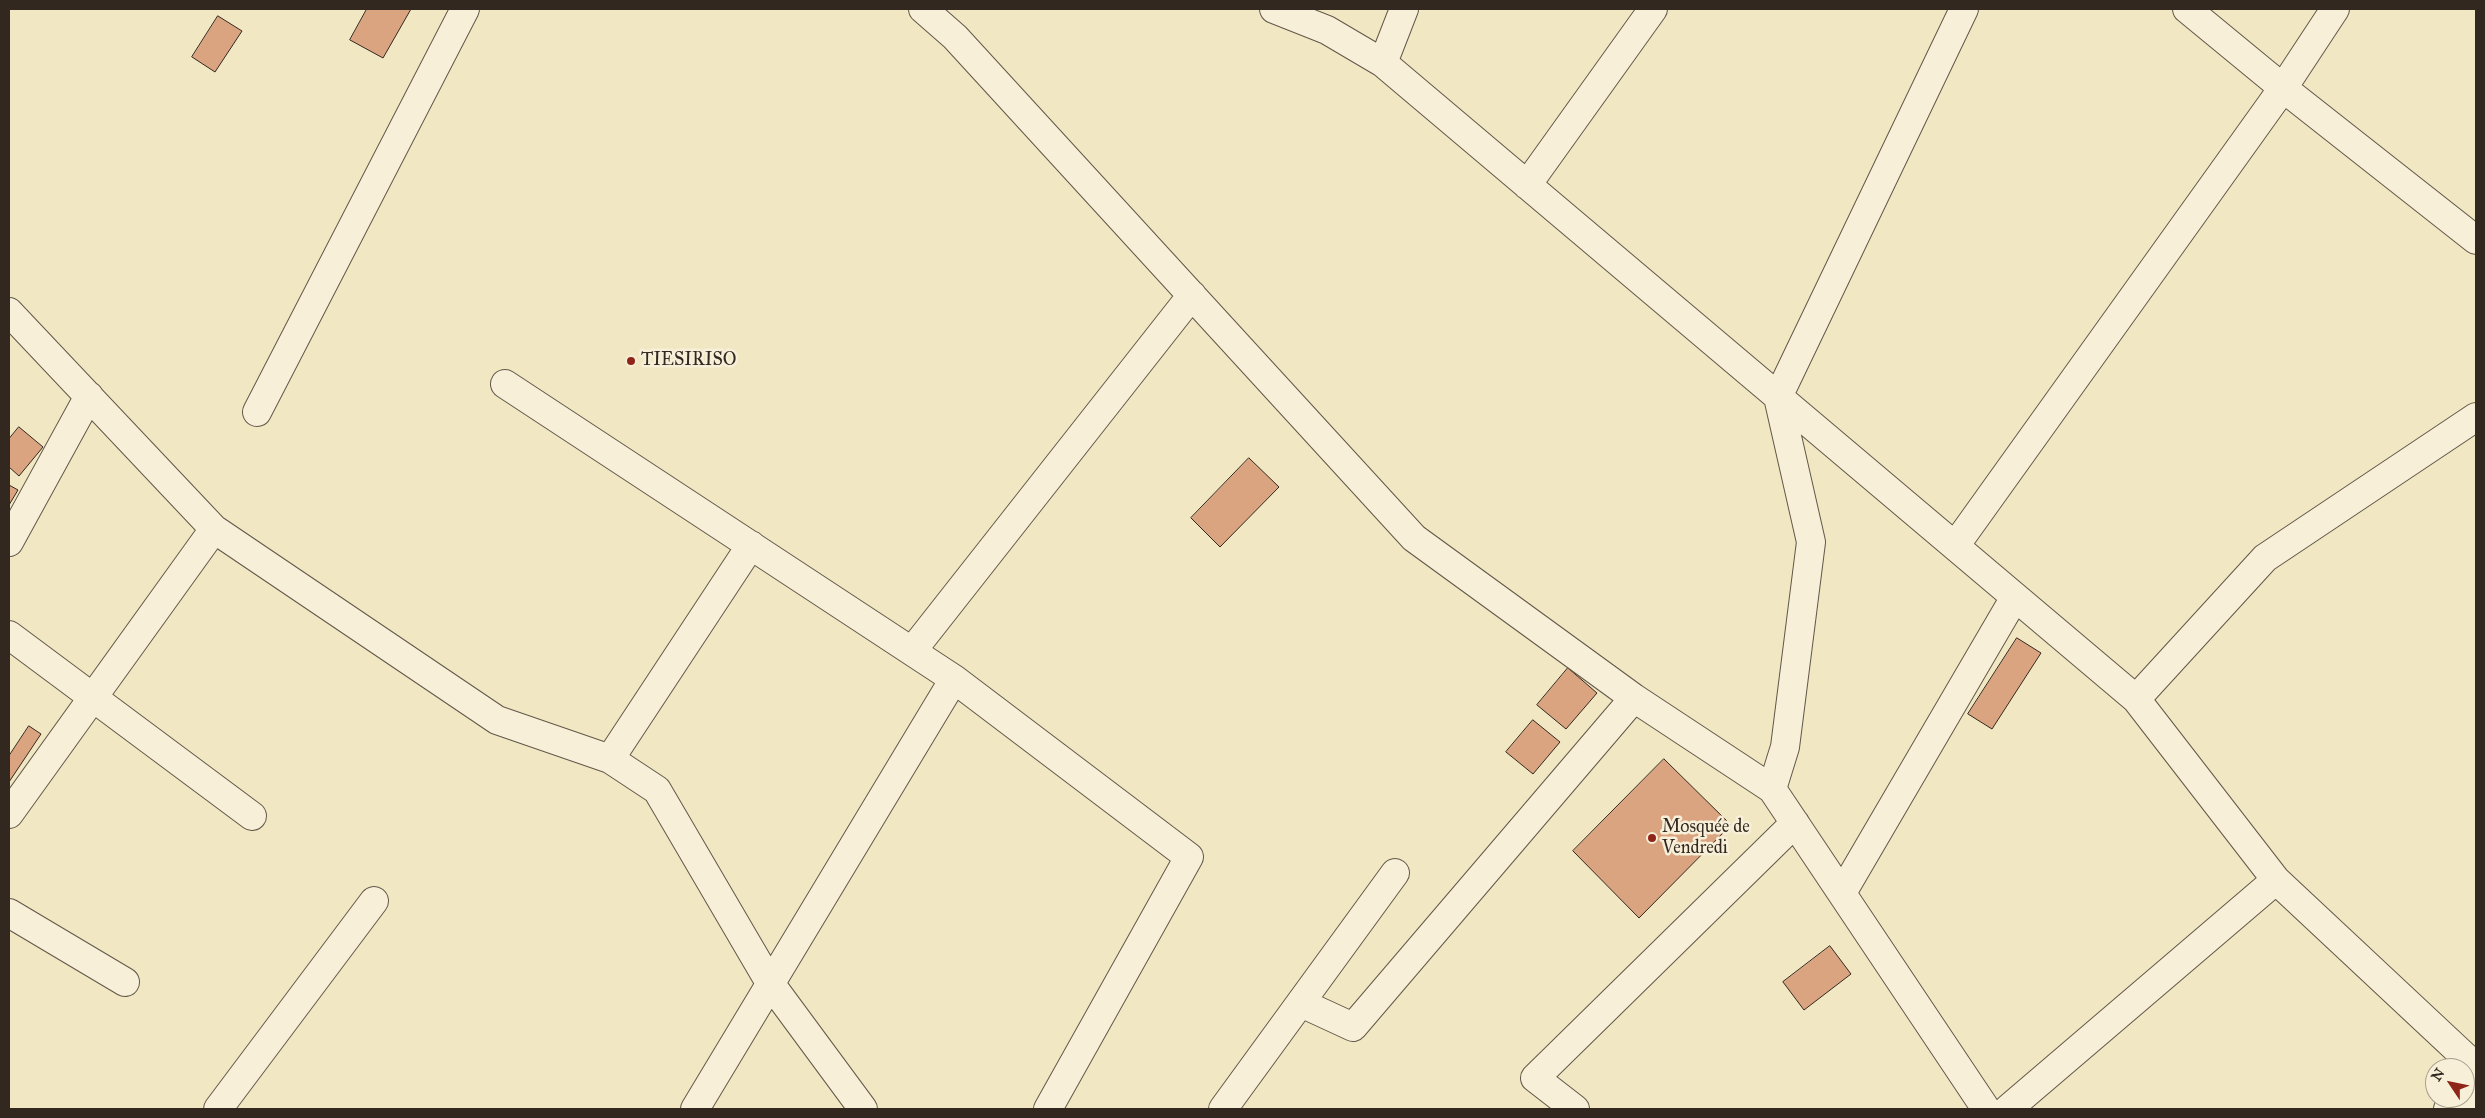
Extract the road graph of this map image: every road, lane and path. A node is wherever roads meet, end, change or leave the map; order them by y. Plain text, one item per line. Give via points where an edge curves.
1 (465, 9) edge
2 (922, 9) edge
3 (1274, 9) edge
4 (1404, 9) edge
5 (1653, 9) edge
6 (1964, 9) edge
7 (2187, 9) edge
8 (2335, 9) edge
9 (1383, 63) junction
10 (2283, 88) junction
11 (1527, 185) junction
12 (2476, 240) edge
13 (1192, 295) junction
14 (9, 312) edge
15 (504, 384) dead end
16 (89, 396) junction
17 (1778, 397) junction
18 (257, 412) dead end
19 (2476, 417) edge
20 (214, 529) junction
21 (9, 542) edge
22 (751, 545) junction
23 (1955, 546) junction
24 (2015, 597) junction
25 (9, 635) edge
26 (912, 651) junction
27 (954, 679) junction
28 (92, 697) junction
29 (1634, 698) junction
30 (2136, 699) junction
31 (610, 759) junction
32 (1772, 789) junction
33 (9, 814) edge
34 (252, 816) dead end
35 (1795, 823) junction
36 (1395, 873) dead end
37 (2276, 880) junction
38 (1842, 893) junction
39 (374, 901) dead end
40 (9, 913) edge
41 (125, 982) dead end
42 (770, 983) junction
43 (1301, 1003) junction
44 (2469, 1058) edge
45 (2476, 1091) edge
46 (218, 1109) edge
47 (695, 1109) edge
48 (862, 1109) edge
49 (1048, 1109) edge
50 (1224, 1109) edge
51 (1575, 1109) edge
52 (1986, 1109) edge
53 (2008, 1109) edge
54 (2448, 1109) edge

1 - 18 street
2 - 13 street via 955,37
3 - 9 street via 1327,30
4 - 9 street
5 - 11 street
6 - 17 street
7 - 10 street
8 - 10 street
9 - 11 street
10 - 12 street
10 - 23 street
11 - 17 street
13 - 26 street
13 - 29 street via 1414,538
14 - 16 street
15 - 22 street
16 - 20 street
16 - 21 street
17 - 23 street
17 - 32 street via 1811,542 1785,748
19 - 30 street via 2265,558
20 - 28 street
20 - 31 street via 497,720
22 - 26 street
22 - 31 street
23 - 24 street
24 - 30 street
24 - 38 street
25 - 28 street
26 - 27 street
27 - 42 street
27 - 49 street via 1189,857
28 - 33 street
28 - 34 street
29 - 32 street
29 - 43 street via 1353,1027
30 - 37 street
31 - 42 street via 657,790
32 - 35 street
35 - 38 street
35 - 51 street via 1535,1078
36 - 43 street
37 - 44 street
37 - 53 street
38 - 52 street
39 - 46 street
40 - 41 street
42 - 47 street
42 - 48 street
43 - 50 street
45 - 54 street

